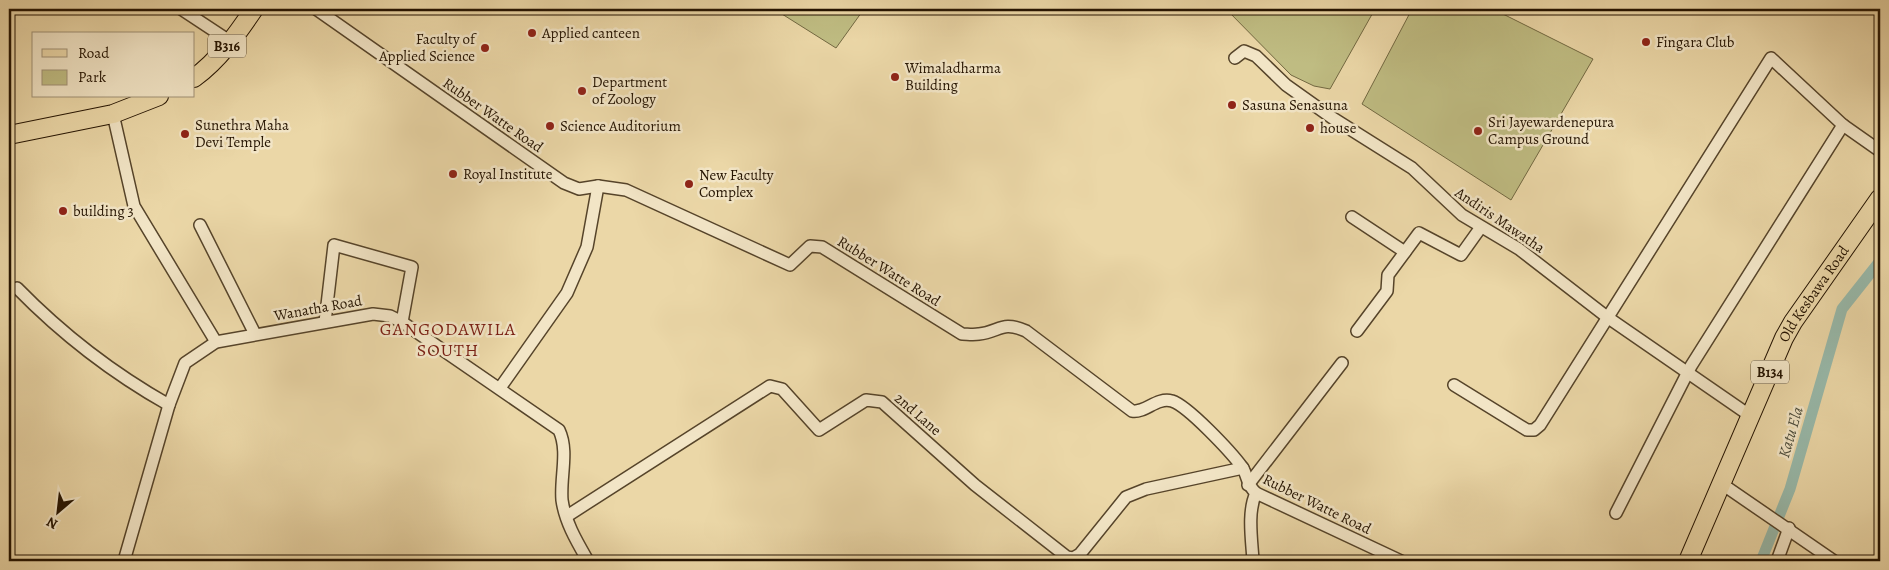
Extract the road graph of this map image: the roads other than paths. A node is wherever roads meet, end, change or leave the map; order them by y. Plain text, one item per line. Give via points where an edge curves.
1 (181, 9) edge
2 (254, 9) edge
3 (316, 9) edge
4 (231, 42) junction
5 (1235, 58) dead end
6 (195, 77) edge
7 (154, 98) edge
8 (113, 114) junction
9 (1843, 125) junction
10 (9, 135) edge
11 (1880, 151) edge
12 (598, 186) junction
13 (1880, 198) edge
14 (1352, 217) dead end
15 (200, 225) dead end
16 (1480, 227) junction
17 (1405, 252) junction
18 (17, 288) dead end
19 (1607, 317) junction
20 (326, 322) junction
21 (402, 322) junction
22 (1356, 331) dead end
23 (255, 334) junction
24 (216, 342) junction
25 (1342, 363) dead end
26 (1688, 373) junction
27 (1454, 385) dead end
28 (500, 388) junction
29 (169, 405) junction
30 (1752, 417) junction
31 (1243, 468) junction
32 (1722, 484) junction
33 (1252, 489) junction
34 (1616, 513) dead end
35 (567, 516) junction
36 (1789, 528) junction
37 (124, 561) edge
38 (588, 561) edge
39 (1253, 561) edge
40 (1401, 561) edge
41 (1688, 561) edge
42 (1777, 561) edge
43 (1834, 561) edge

1 - 4 street
2 - 4 main road, B316
3 - 12 street, Rubber Watte Road via 564,183 579,189
4 - 6 main road, B316
5 - 16 street, Andiris Mawatha via 1244,51 1256,56 1286,85 1412,168 1444,200
7 - 8 main road
8 - 10 main road
8 - 24 street via 134,206
9 - 11 street
9 - 19 street via 1771,58
9 - 26 street
12 - 28 street via 587,247 567,293
12 - 31 street, Rubber Watte Road via 626,190 790,265 810,246 822,246 962,334 980,334 1014,326 1026,331 1132,411 1140,412 1156,402 1170,401 1187,409
13 - 30 main road, Old Kesbawa Road / B134 via 1793,322
14 - 17 street
15 - 23 street
16 - 17 street via 1461,255 1419,233
16 - 19 street, Andiris Mawatha via 1519,249
17 - 22 street via 1388,275 1387,291
18 - 29 street via 54,324 146,392
19 - 26 street, Andiris Mawatha
19 - 27 street via 1534,430 1527,430
20 - 21 street, Wanatha Road via 373,314 390,316
20 - 21 street via 334,245 412,267
20 - 23 street, Wanatha Road
21 - 28 street, Wanatha Road
23 - 24 street, Wanatha Road
24 - 29 street, Wanatha Road via 185,363
25 - 33 street
26 - 30 street, Andiris Mawatha
26 - 34 street
28 - 35 street, Wanatha Road via 558,430 563,439 562,500
29 - 37 street, Wanatha Road
30 - 32 main road, Old Kesbawa Road / B134
31 - 33 street, Rubber Watte Road
31 - 35 street, 2nd Lane via 1126,497 1080,554 1073,558 975,485 882,402 866,400 819,430 782,389 770,386
32 - 36 street
32 - 41 main road, Old Kesbawa Road / B134
33 - 39 street
33 - 40 street, Rubber Watte Road
35 - 38 street, Wanatha Road
36 - 42 street
36 - 43 street

